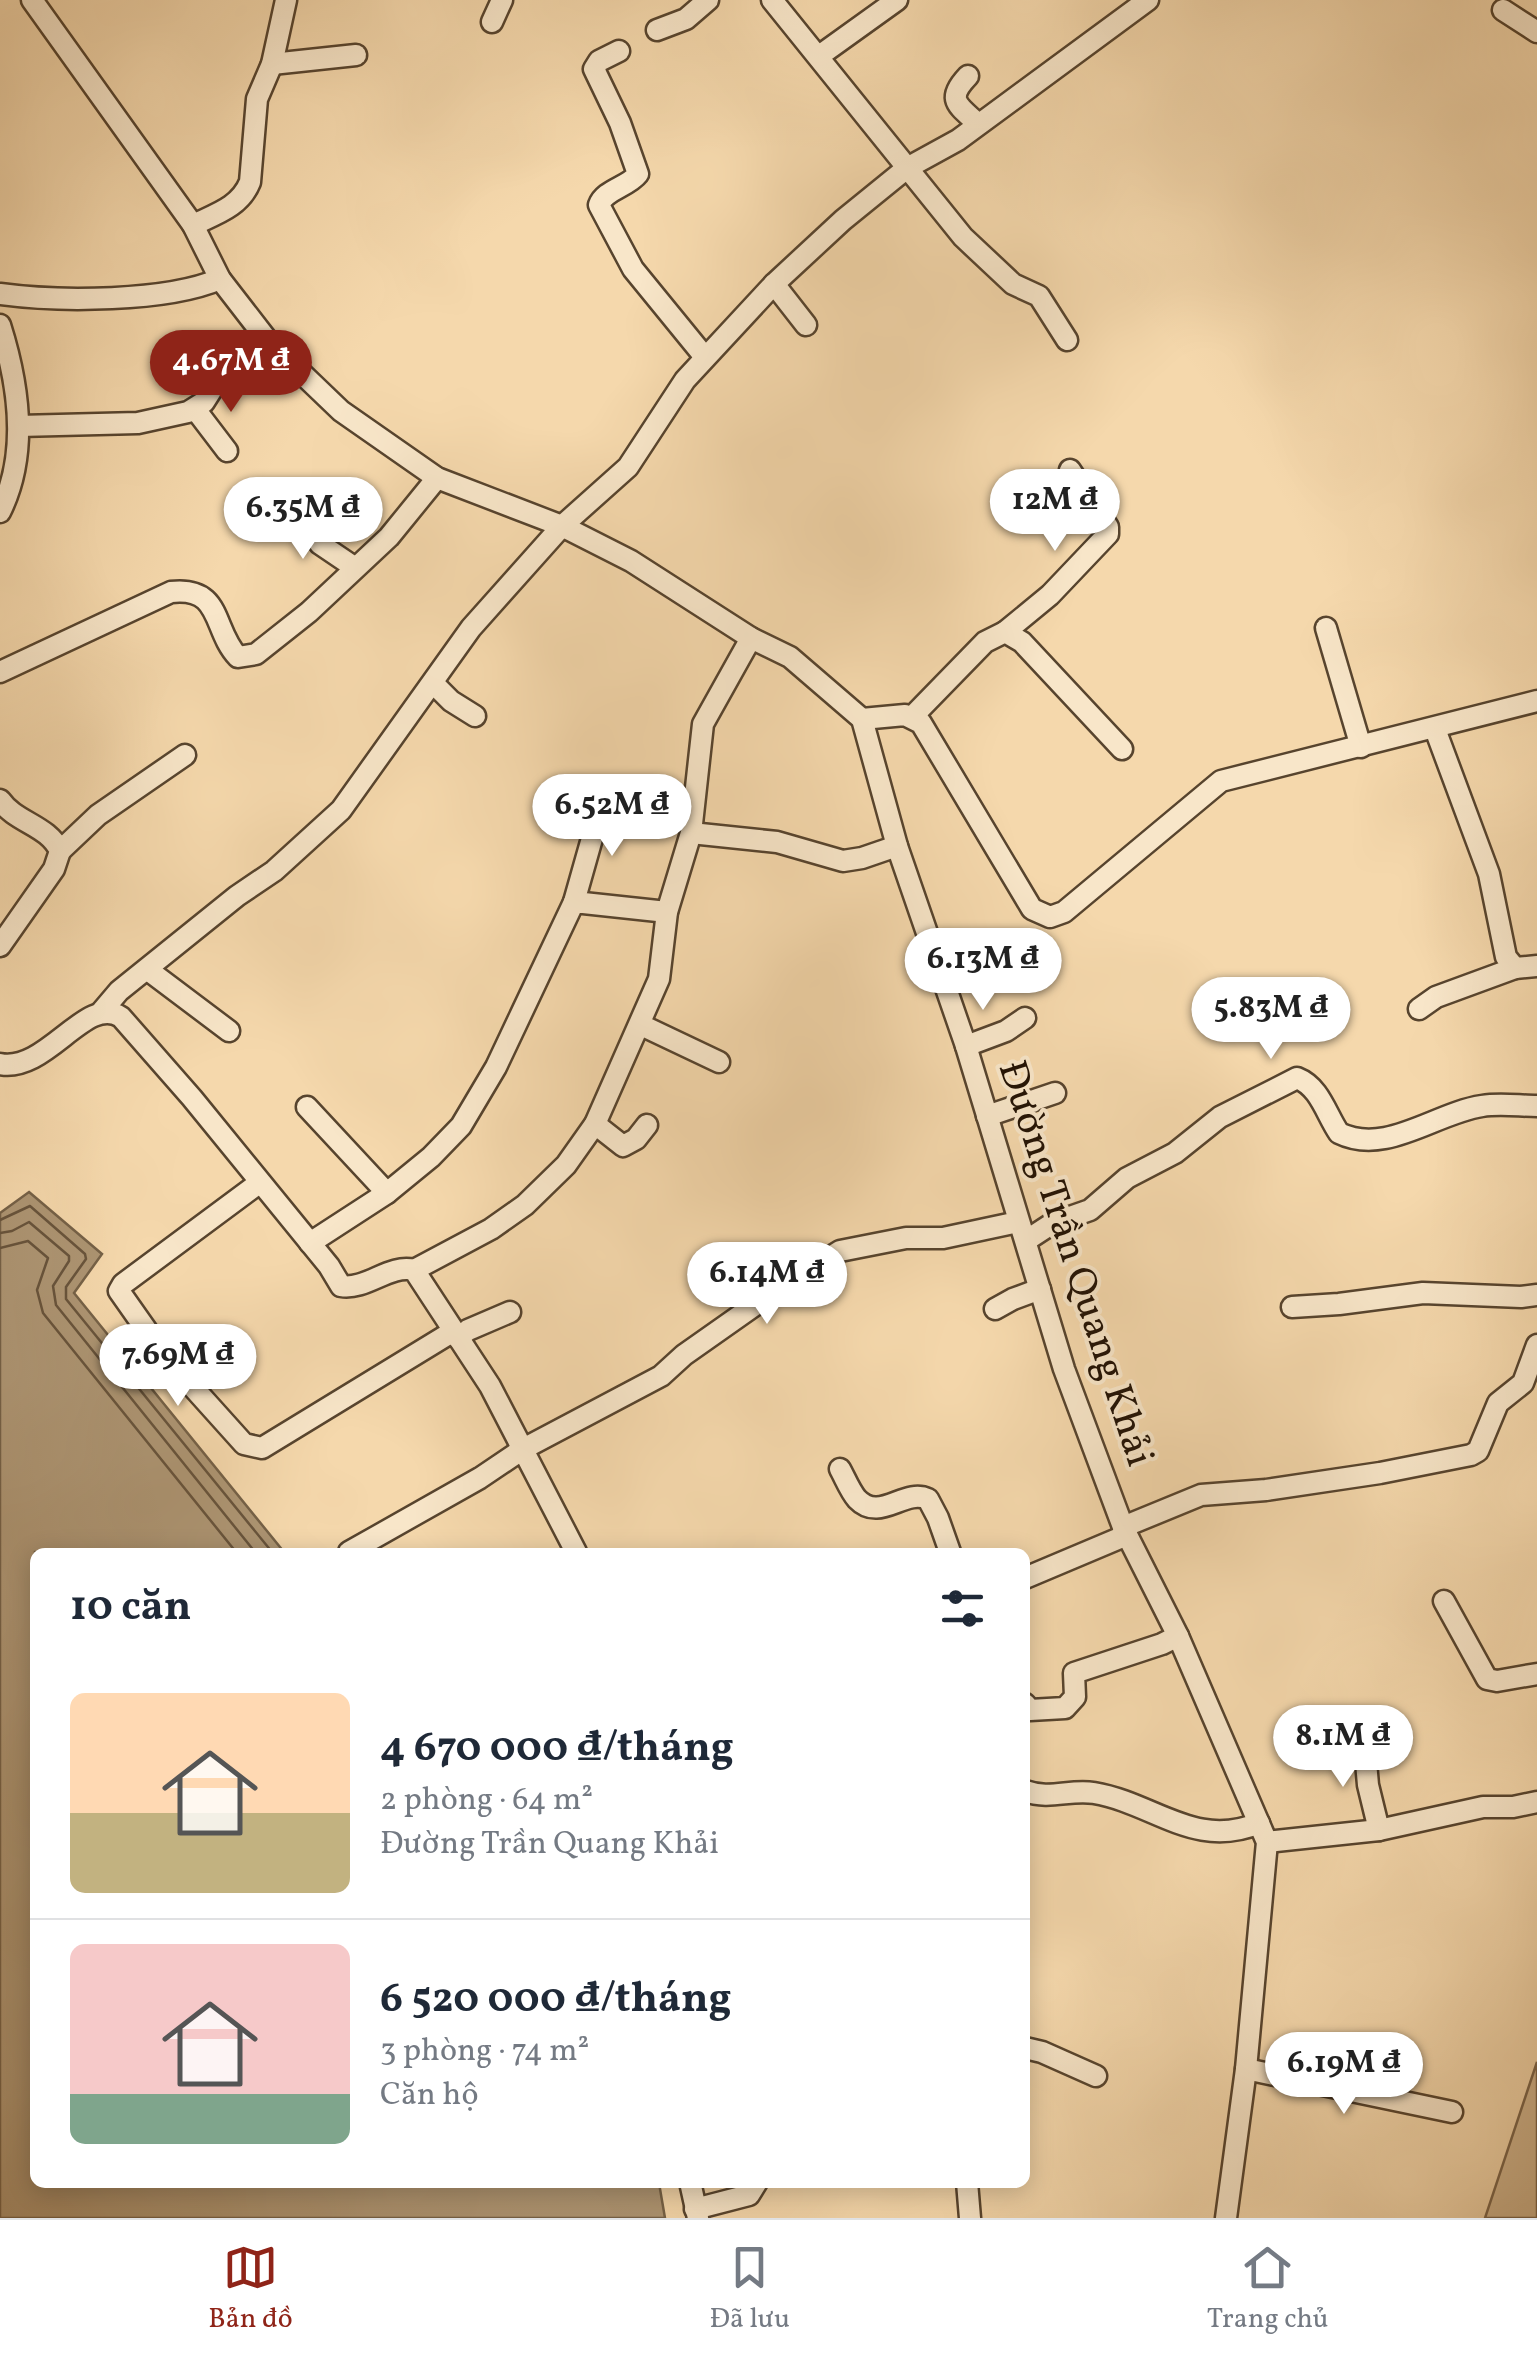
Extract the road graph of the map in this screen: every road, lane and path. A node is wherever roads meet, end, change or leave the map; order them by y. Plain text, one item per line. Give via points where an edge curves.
1 (32, 0) edge
2 (286, 0) edge
3 (502, 0) edge
4 (708, 0) edge
5 (772, 0) edge
6 (897, 0) edge
7 (1148, 0) edge
8 (1503, 10) dead end
9 (492, 22) dead end
10 (657, 30) dead end
11 (1537, 32) edge
12 (619, 51) dead end
13 (356, 55) dead end
14 (819, 56) junction
15 (272, 64) junction
16 (968, 76) dead end
17 (978, 124) junction
18 (907, 168) junction
19 (193, 225) junction
20 (220, 279) junction
21 (774, 284) junction
22 (0, 294) edge
23 (0, 325) edge
24 (806, 325) dead end
25 (1066, 340) dead end
26 (268, 341) junction
27 (704, 356) junction
28 (195, 408) junction
29 (19, 426) junction
30 (228, 451) dead end
31 (1070, 470) dead end
32 (437, 478) junction
33 (298, 510) dead end
34 (0, 512) edge
35 (562, 526) junction
36 (354, 567) junction
37 (1326, 628) dead end
38 (1005, 632) junction
39 (751, 638) junction
40 (0, 672) edge
41 (433, 683) junction
42 (1537, 701) edge
43 (475, 716) dead end
44 (912, 717) junction
45 (862, 719) junction
46 (1435, 729) junction
47 (1361, 747) junction
48 (1122, 749) dead end
49 (185, 754) dead end
50 (0, 800) edge
51 (602, 803) dead end
52 (691, 833) junction
53 (896, 846) junction
54 (60, 851) junction
55 (574, 902) junction
56 (667, 912) junction
57 (0, 946) edge
58 (1537, 966) edge
59 (1514, 968) junction
60 (148, 970) junction
61 (1419, 1009) dead end
62 (102, 1011) junction
63 (1025, 1018) dead end
64 (641, 1025) junction
65 (229, 1031) dead end
66 (966, 1046) junction
67 (719, 1062) dead end
68 (0, 1064) edge
69 (1055, 1093) dead end
70 (1537, 1106) edge
71 (307, 1107) dead end
72 (986, 1116) junction
73 (595, 1124) junction
74 (647, 1125) dead end
75 (259, 1184) junction
76 (387, 1194) junction
77 (1023, 1231) junction
78 (310, 1244) junction
79 (414, 1270) junction
80 (1040, 1288) junction
81 (1537, 1295) edge
82 (1292, 1307) dead end
83 (995, 1310) dead end
84 (510, 1312) dead end
85 (455, 1335) junction
86 (1537, 1345) edge
87 (523, 1449) junction
88 (840, 1469) dead end
89 (1125, 1531) junction
90 (356, 1548) edge
91 (574, 1548) edge
92 (949, 1548) edge
93 (1030, 1576) edge
94 (1444, 1601) dead end
95 (1178, 1636) junction
96 (1537, 1674) edge
97 (1030, 1710) edge
98 (1364, 1740) dead end
99 (1030, 1791) edge
100 (1537, 1802) edge
101 (1379, 1830) junction
102 (1263, 1832) junction
103 (1030, 2050) edge
104 (1246, 2069) junction
105 (1096, 2076) dead end
106 (1452, 2112) dead end
107 (691, 2188) edge
108 (753, 2188) edge
109 (968, 2188) edge
110 (696, 2213) edge
111 (970, 2218) edge
112 (1226, 2218) edge

1 - 19 street
2 - 15 street
3 - 9 street
4 - 10 street via 686,19
5 - 14 street
6 - 14 street
7 - 17 street
8 - 11 street
12 - 27 street via 594,69 638,174 599,205 632,269
13 - 15 street
14 - 18 street
15 - 19 street via 257,100 246,192
16 - 17 street via 955,96
17 - 18 street
18 - 21 street
18 - 25 street via 974,248 1013,284 1039,296
19 - 20 street
20 - 22 street via 132,296
20 - 26 street
21 - 24 street
21 - 27 street
23 - 29 street
26 - 28 street via 218,380
26 - 32 street via 340,411
27 - 35 street via 628,468
28 - 29 street via 138,422
28 - 30 street
29 - 34 street
31 - 38 street via 1108,534
32 - 35 street
32 - 36 street via 389,537
33 - 36 street via 320,544
35 - 39 street via 631,560
35 - 41 street via 471,628
36 - 40 street via 248,658 232,652 211,604 184,591
37 - 47 street
38 - 44 street via 985,642
38 - 48 street
39 - 45 street via 790,657
39 - 52 street via 703,724
41 - 43 street
41 - 60 street via 341,810
42 - 46 street
44 - 45 street
44 - 47 street via 1032,909 1050,917 1221,781
45 - 53 street, Đường Trần Quang Khải
46 - 47 street
46 - 59 street via 1489,874
49 - 54 street via 98,815
50 - 54 street via 52,837
51 - 55 street
52 - 53 street via 777,842 843,861
52 - 56 street
53 - 66 street, Đường Trần Quang Khải
54 - 57 street
55 - 56 street
55 - 76 street via 470,1114
56 - 64 street via 659,979
58 - 59 street
59 - 61 street via 1436,996
60 - 62 street
60 - 65 street
62 - 68 street via 38,1057
62 - 75 street via 122,1018
63 - 66 street
64 - 67 street
64 - 73 street
66 - 72 street, Đường Trần Quang Khải
69 - 72 street
70 - 77 street via 1480,1106 1364,1142 1339,1133 1318,1095 1298,1078 1220,1117 1090,1210
71 - 76 street
72 - 77 street, Đường Trần Quang Khải
73 - 74 street via 624,1146
73 - 79 street via 525,1205
75 - 78 street
75 - 85 street via 119,1291 238,1440 262,1448
76 - 78 street
77 - 80 street, Đường Trần Quang Khải
77 - 87 street via 906,1238 840,1250 661,1376
78 - 79 street via 340,1286
79 - 85 street
80 - 83 street
80 - 89 street, Đường Trần Quang Khải
81 - 82 street via 1423,1293
84 - 85 street
85 - 87 street
86 - 89 street via 1523,1384 1498,1403 1471,1455 1380,1474 1201,1495
87 - 90 street
87 - 91 street
88 - 92 street via 868,1506 884,1508 912,1496 928,1500
89 - 93 street
89 - 95 street, Đường Trần Quang Khải
94 - 96 street via 1487,1680
95 - 97 street via 1074,1673 1075,1697 1065,1708
95 - 102 street, Đường Trần Quang Khải
98 - 101 street
99 - 102 street via 1106,1796 1206,1832
100 - 101 street
101 - 102 street
102 - 104 street, Đường Trần Quang Khải
103 - 105 street
104 - 106 street
104 - 112 street, Đường Trần Quang Khải
107 - 110 street
108 - 110 street
109 - 111 street

